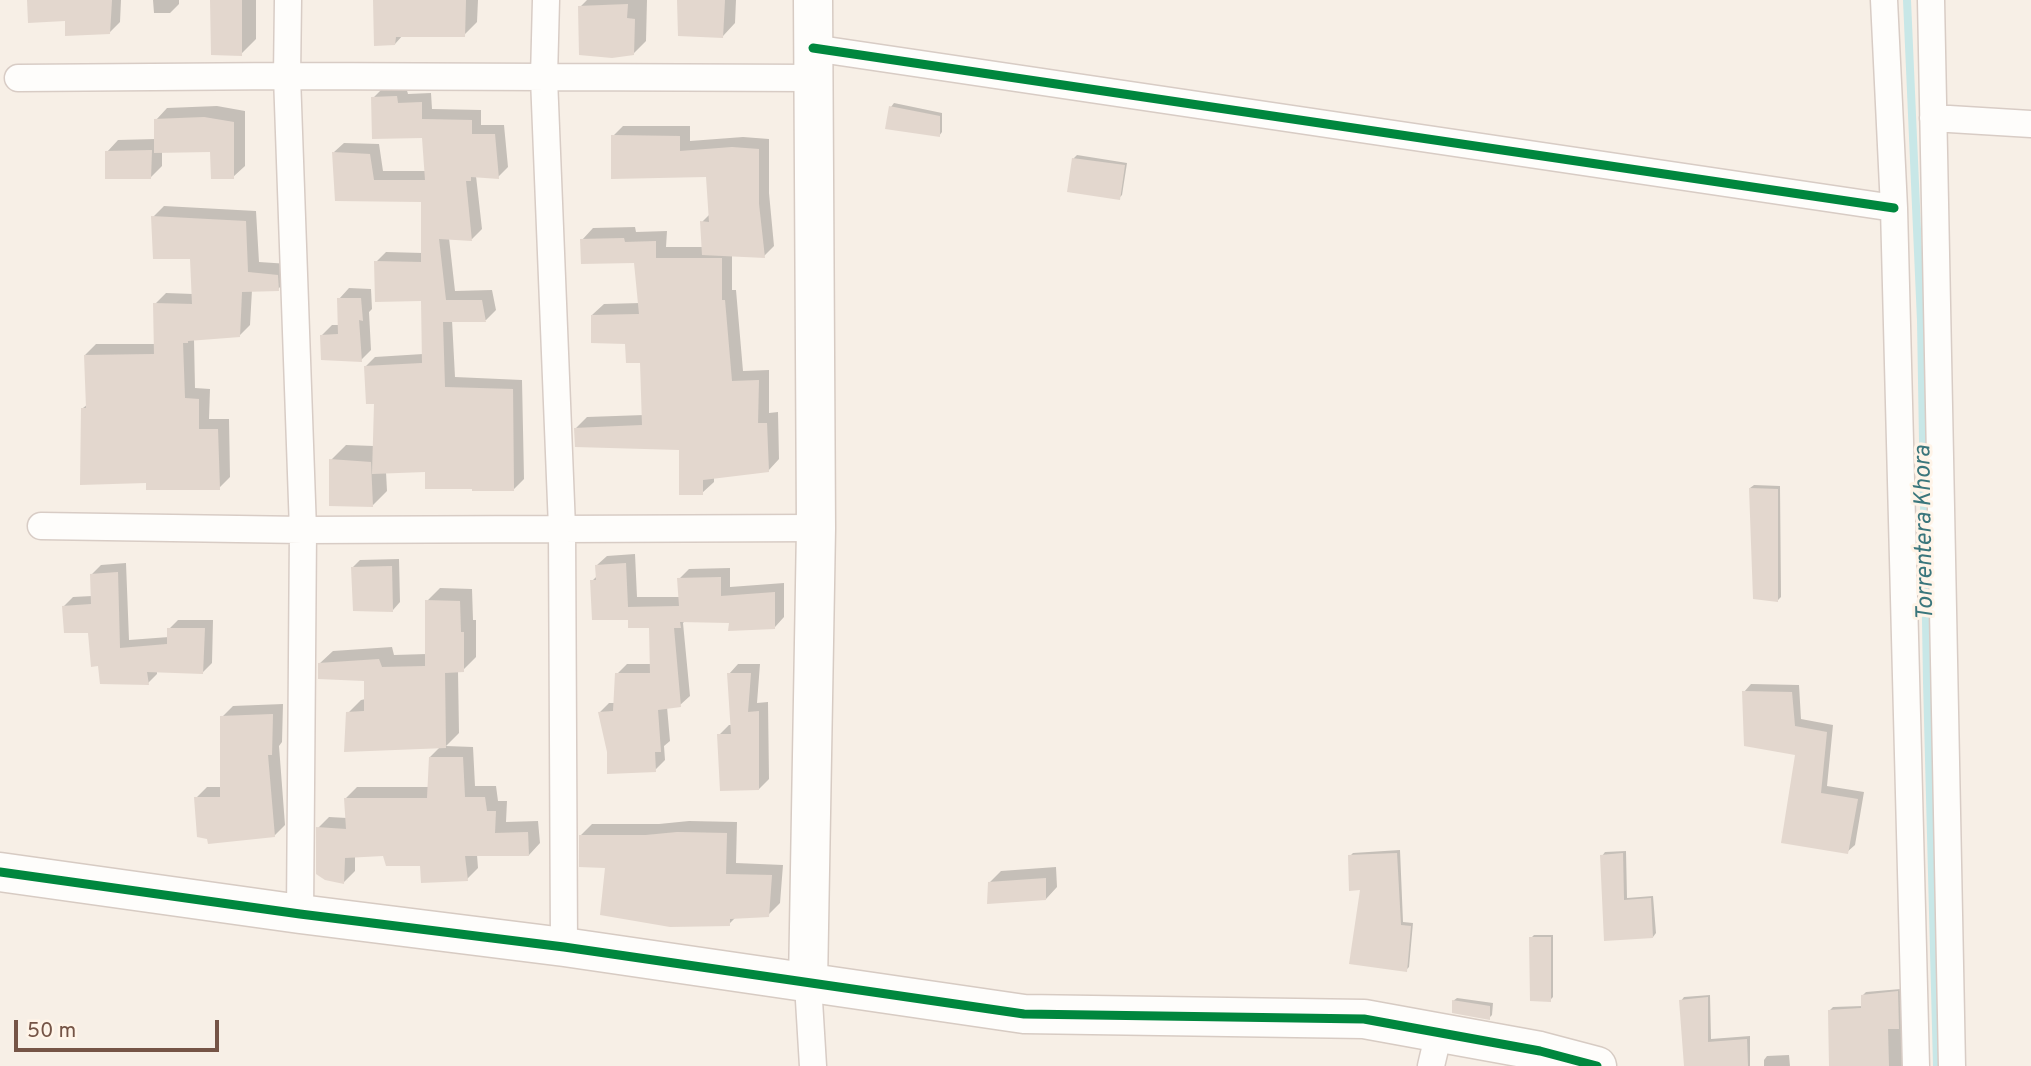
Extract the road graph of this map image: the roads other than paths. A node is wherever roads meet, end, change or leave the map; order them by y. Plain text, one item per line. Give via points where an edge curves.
1 (288, 0) edge
2 (545, 0) edge
3 (813, 0) edge
4 (1884, 0) edge
5 (1931, 0) edge
6 (813, 63) junction
7 (286, 76) junction
8 (18, 78) dead end
9 (544, 78) junction
10 (1933, 118) junction
11 (2031, 124) edge
12 (1894, 208) junction
13 (41, 526) dead end
14 (562, 528) junction
15 (816, 528) junction
16 (303, 530) junction
17 (0, 872) edge
18 (300, 914) junction
19 (564, 947) junction
20 (808, 984) junction
21 (1435, 1049) edge
22 (813, 1066) edge
23 (1597, 1066) edge
24 (1916, 1066) edge
25 (1952, 1066) edge

1 - 7 street
2 - 9 street
3 - 6 street
4 - 12 street
5 - 10 street
6 - 9 street
6 - 12 street
6 - 15 street
7 - 8 street
7 - 9 street
7 - 16 street
9 - 14 street
10 - 11 street
10 - 25 street
12 - 24 street
13 - 16 street
14 - 15 street
14 - 16 street
14 - 19 street
15 - 20 street
16 - 18 street
17 - 18 street
18 - 19 street
19 - 20 street
20 - 21 street via 1024,1014 1364,1019
20 - 22 street
21 - 23 street via 1540,1051

